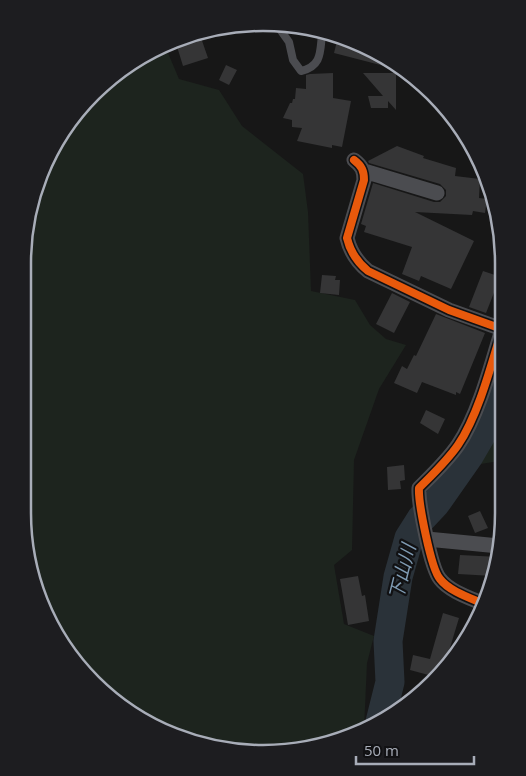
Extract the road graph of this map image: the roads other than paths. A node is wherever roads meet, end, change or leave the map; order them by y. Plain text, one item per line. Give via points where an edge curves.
1 (281, 32) edge
2 (321, 39) edge
3 (437, 193) dead end
4 (495, 325) edge
5 (495, 348) edge
6 (426, 535) junction
7 (493, 545) edge
8 (477, 601) edge

1 - 2 lane via 301,71 310,69 319,60
3 - 4 street via 359,166 364,180 347,238 349,247 359,264 368,271 449,310
5 - 6 street via 470,424 444,464 419,488
6 - 7 street
6 - 8 street via 434,571 440,579

